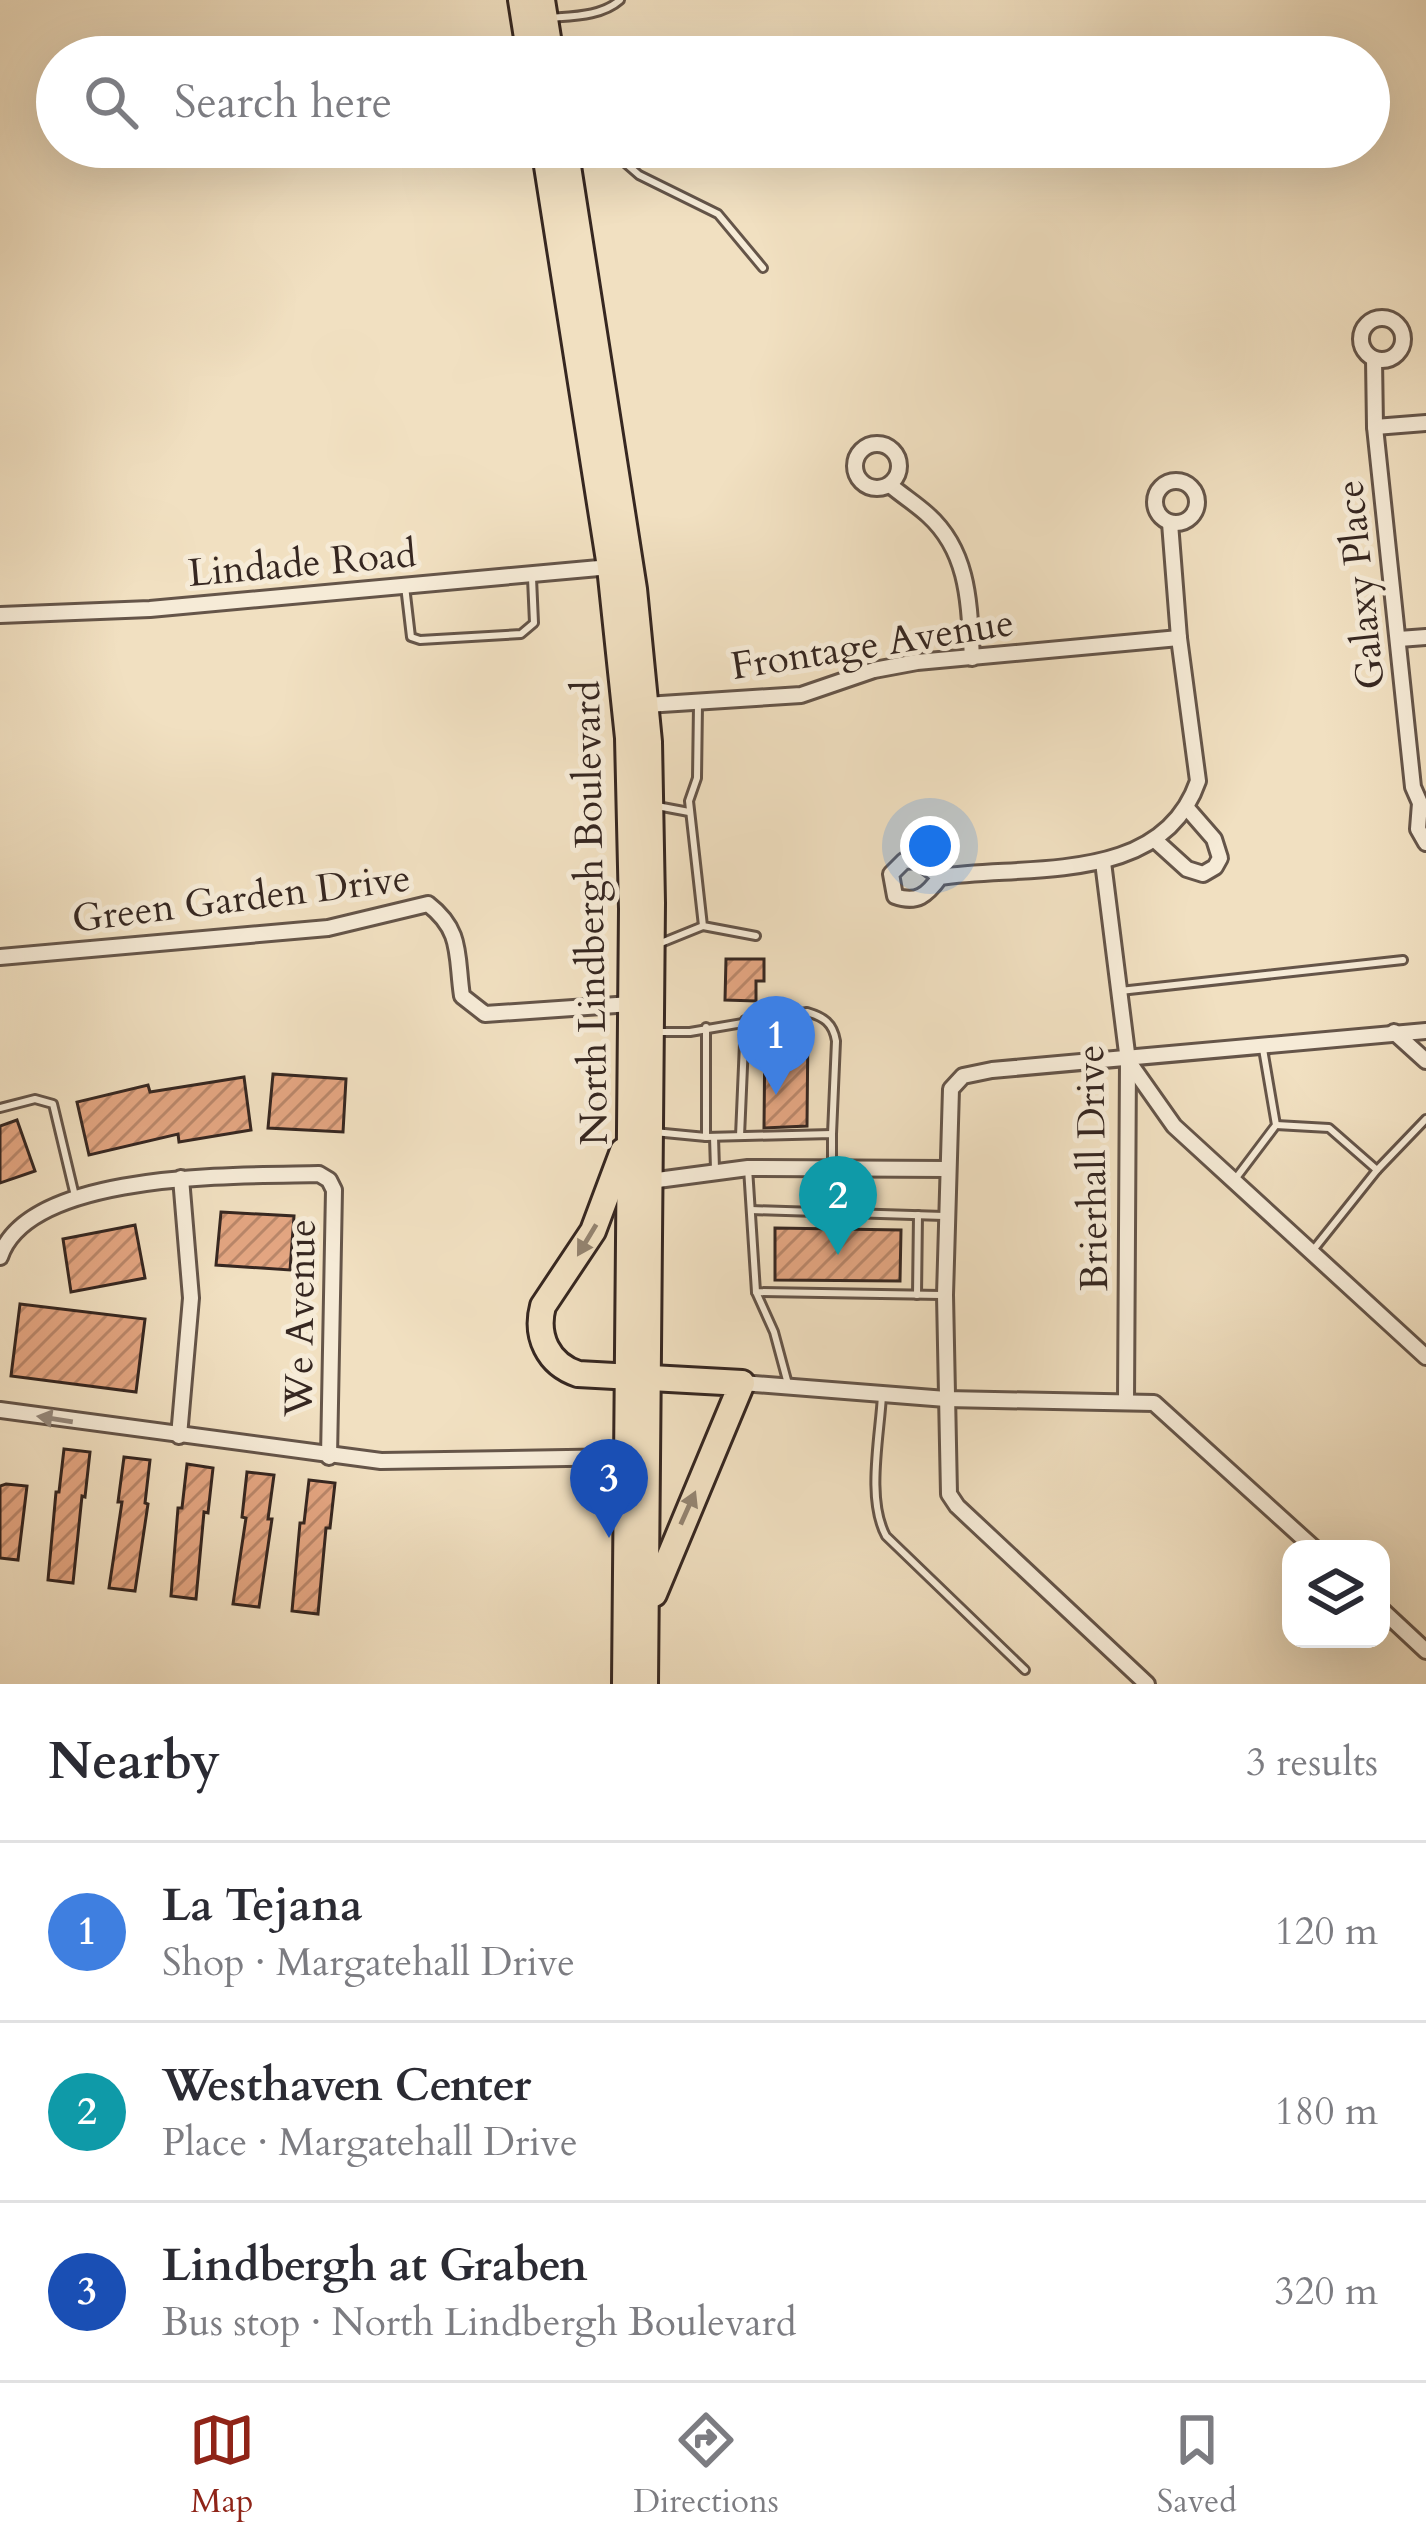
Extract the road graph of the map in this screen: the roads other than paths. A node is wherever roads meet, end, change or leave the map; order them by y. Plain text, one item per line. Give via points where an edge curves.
1 (521, 0) edge
2 (620, 0) edge
3 (543, 9) edge
4 (527, 36) edge
5 (547, 168) edge
6 (568, 168) edge
7 (631, 168) edge
8 (763, 268) dead end
9 (1374, 358) dead end
10 (1426, 423) edge
11 (1375, 428) junction
12 (890, 485) dead end
13 (1170, 523) dead end
14 (610, 567) junction
15 (532, 574) junction
16 (405, 586) junction
17 (0, 615) edge
18 (1426, 637) edge
19 (1179, 638) junction
20 (1399, 639) junction
21 (973, 658) junction
22 (698, 701) junction
23 (646, 705) junction
24 (1423, 803) edge
25 (651, 805) junction
26 (1187, 808) junction
27 (689, 812) junction
28 (1155, 840) junction
29 (1426, 843) edge
30 (1103, 862) junction
31 (940, 878) dead end
32 (703, 926) junction
33 (756, 936) dead end
34 (652, 947) junction
35 (0, 958) edge
36 (1403, 960) dead end
37 (1117, 992) junction
38 (631, 1004) junction
39 (745, 1020) junction
40 (706, 1027) junction
41 (1426, 1031) edge
42 (652, 1032) junction
43 (1394, 1032) junction
44 (1263, 1045) junction
45 (1128, 1061) junction
46 (1426, 1061) edge
47 (0, 1108) edge
48 (1426, 1119) edge
49 (1276, 1125) junction
50 (640, 1132) junction
51 (832, 1134) junction
52 (740, 1136) junction
53 (710, 1137) junction
54 (748, 1168) junction
55 (832, 1168) junction
56 (947, 1169) junction
57 (1377, 1170) junction
58 (716, 1172) junction
59 (181, 1178) junction
60 (650, 1181) junction
61 (1233, 1182) junction
62 (75, 1196) junction
63 (751, 1210) junction
64 (918, 1215) junction
65 (947, 1216) junction
66 (1312, 1251) junction
67 (0, 1257) edge
68 (756, 1292) junction
69 (917, 1295) junction
70 (945, 1295) junction
71 (1426, 1357) edge
72 (637, 1377) junction
73 (742, 1383) junction
74 (789, 1387) junction
75 (882, 1395) junction
76 (946, 1399) junction
77 (1126, 1402) junction
78 (0, 1410) edge
79 (179, 1436) junction
80 (329, 1456) junction
81 (626, 1456) junction
82 (1305, 1540) edge
83 (646, 1617) junction
84 (1390, 1618) edge
85 (1426, 1651) edge
86 (1025, 1670) dead end
87 (625, 1684) edge
88 (645, 1684) edge
89 (1147, 1684) edge

1 - 4 highway
2 - 3 lane via 587,14
5 - 14 highway, North Lindbergh Boulevard
6 - 23 highway, North Lindbergh Boulevard
7 - 8 lane via 718,214
9 - 11 street, Galaxy Place
10 - 11 street
11 - 20 street, Galaxy Place
12 - 21 street via 927,513 958,554
13 - 19 street
14 - 15 street, Lindade Road
14 - 38 highway, North Lindbergh Boulevard via 629,757
15 - 16 street, Lindade Road
15 - 16 lane via 534,623 521,634 411,637
16 - 17 street, Lindade Road
18 - 20 street
19 - 21 street, Frontage Avenue
19 - 26 street via 1198,781
20 - 24 street, Galaxy Place via 1413,787
21 - 22 street, Frontage Avenue via 874,670 801,695
22 - 23 street, Frontage Avenue
22 - 27 lane
23 - 25 highway, North Lindbergh Boulevard
24 - 29 street, Galaxy Place via 1418,829
25 - 27 lane
25 - 34 highway, North Lindbergh Boulevard
26 - 28 street
26 - 28 street via 1214,839 1215,867 1202,874 1187,869
27 - 32 lane
28 - 30 street
30 - 31 street
30 - 37 street, Brierhall Drive
32 - 33 lane
32 - 34 lane
34 - 42 highway, North Lindbergh Boulevard
35 - 38 street, Green Garden Drive via 328,928 428,904 457,937 462,996 485,1014
36 - 37 lane
37 - 45 street, Brierhall Drive
38 - 50 highway, North Lindbergh Boulevard
39 - 40 lane
39 - 51 lane via 807,1012 833,1027
39 - 52 lane
40 - 42 lane
40 - 53 lane
41 - 43 street
42 - 50 highway, North Lindbergh Boulevard
43 - 44 street
43 - 46 street
44 - 45 street
44 - 49 lane
45 - 56 street via 992,1070 955,1081
45 - 61 street via 1174,1126
45 - 77 street, Brierhall Drive
47 - 62 lane via 35,1099 53,1104
48 - 57 lane
49 - 57 lane via 1329,1128
49 - 61 lane
50 - 53 lane
50 - 60 highway, North Lindbergh Boulevard
50 - 72 highway, North Lindbergh Boulevard
50 -> 72 highway via 540,1318 542,1340 566,1370
51 - 52 lane
51 - 55 lane
52 - 53 lane
53 - 58 lane
54 - 55 street
54 - 58 street
54 - 63 lane
55 - 56 street
56 - 65 street
57 - 66 lane
58 - 60 street
59 - 62 street, We Avenue
59 - 79 street via 191,1298
59 - 80 street, We Avenue via 329,1180
60 - 72 highway, North Lindbergh Boulevard
61 - 66 street
62 - 67 street, We Avenue via 16,1229
63 - 64 lane
63 - 68 lane
64 - 65 lane
64 - 69 lane
65 - 70 street
66 - 71 street
68 - 69 lane
68 - 74 lane
69 - 70 lane
70 - 76 street
72 - 73 highway
72 - 81 highway, North Lindbergh Boulevard
72 - 83 highway, North Lindbergh Boulevard
73 - 74 street
83 -> 73 highway
74 - 75 street
75 - 76 street
75 - 86 lane via 877,1492 886,1536
76 - 77 street
76 - 89 street via 946,1479 956,1507
77 - 82 street via 1154,1403
79 -> 78 street
79 - 80 street
80 - 81 street
81 - 87 highway, North Lindbergh Boulevard
83 - 88 highway, North Lindbergh Boulevard
84 - 85 street

